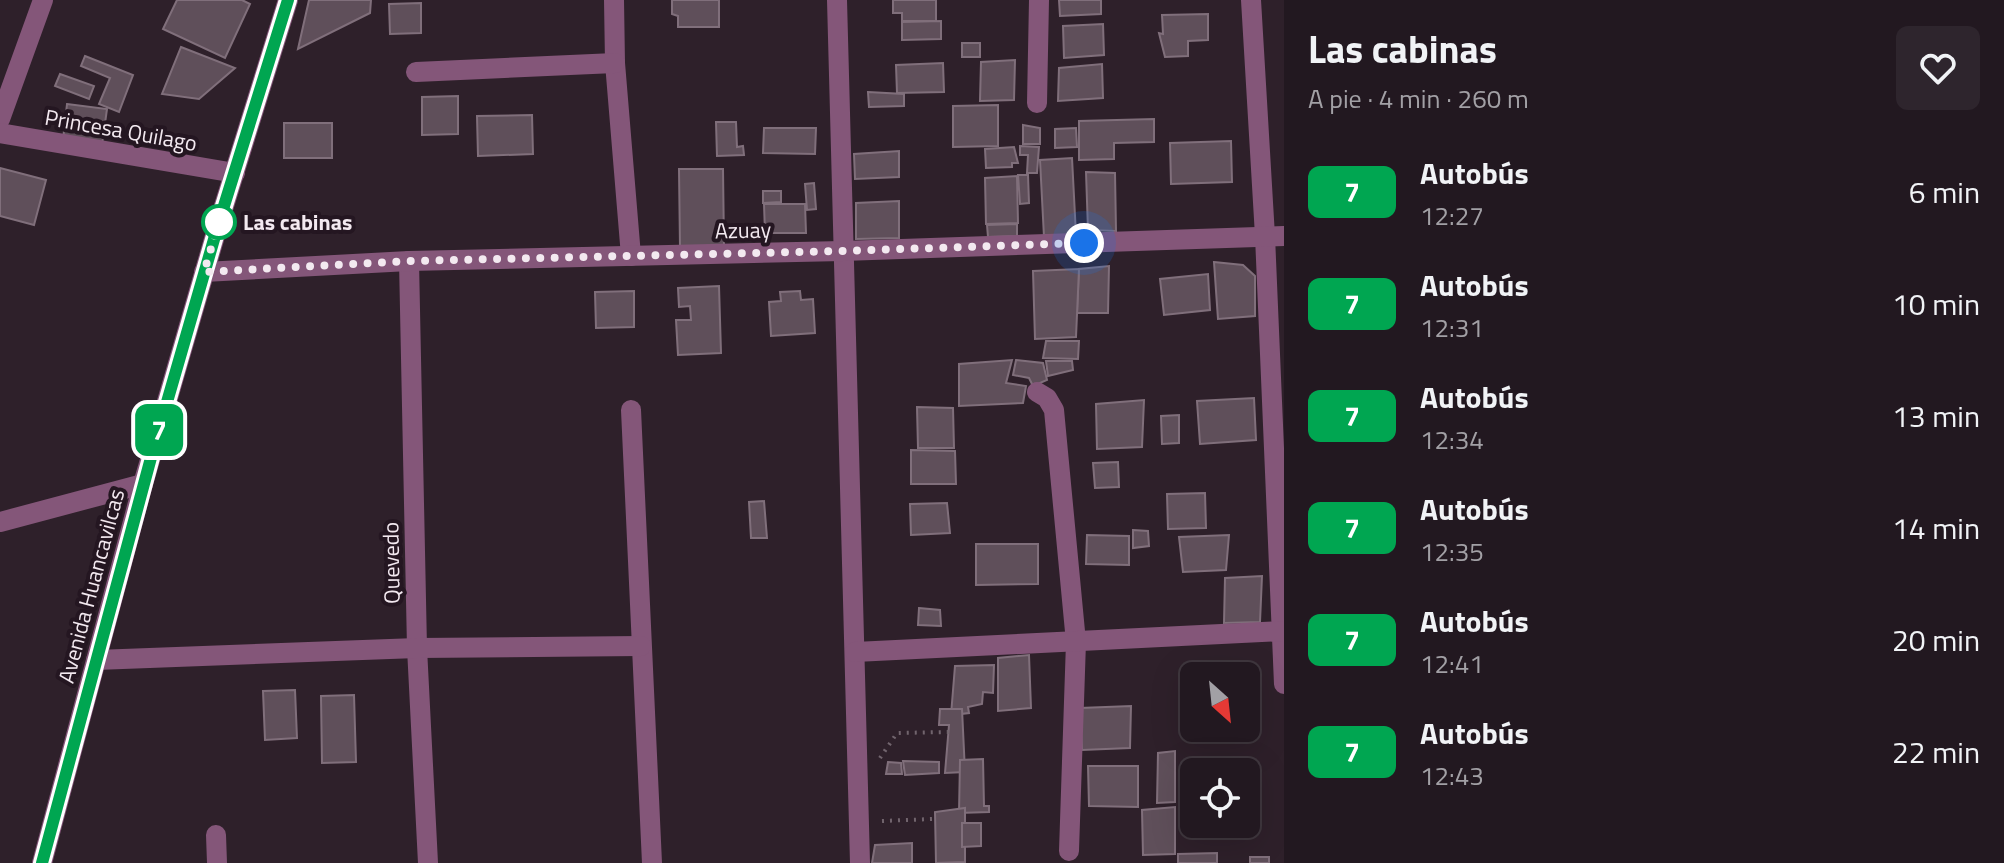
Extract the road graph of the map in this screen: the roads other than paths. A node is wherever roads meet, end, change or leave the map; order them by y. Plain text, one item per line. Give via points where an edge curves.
1 (43, 0) edge
2 (288, 0) edge
3 (614, 0) edge
4 (837, 0) edge
5 (1039, 0) edge
6 (1251, 0) edge
7 (615, 63) junction
8 (416, 72) dead end
9 (1037, 103) dead end
10 (0, 119) edge
11 (0, 133) edge
12 (235, 173) junction
13 (1275, 236) edge
14 (843, 251) junction
15 (631, 256) junction
16 (409, 261) junction
17 (204, 272) junction
18 (1037, 392) dead end
19 (631, 410) dead end
20 (143, 484) junction
21 (0, 522) edge
22 (1283, 632) edge
23 (1076, 642) junction
24 (641, 646) junction
25 (417, 648) junction
26 (855, 652) junction
27 (96, 660) junction
28 (1284, 684) edge
29 (216, 835) dead end
30 (1069, 851) dead end
31 (42, 863) edge
32 (217, 863) edge
33 (428, 863) edge
34 (652, 863) edge
35 (860, 863) edge

1 - 10 street
2 - 12 street, Avenida Huancavilcas
3 - 7 street
4 - 14 street
5 - 9 street
6 - 13 street
7 - 8 street
7 - 15 street
11 - 12 street, Princesa Quilago
12 - 17 street, Avenida Huancavilcas
13 - 14 street, Azuay
13 - 22 street
14 - 15 street, Azuay
14 - 26 street
15 - 16 street, Azuay
16 - 17 street, Azuay
16 - 25 street, Quevedo
17 - 20 street, Avenida Huancavilcas
18 - 23 street via 1054,410
19 - 24 street
20 - 21 street
20 - 27 street, Avenida Huancavilcas
22 - 23 street
22 - 28 street
23 - 26 street
23 - 30 street
24 - 25 street
24 - 34 street
25 - 27 street
25 - 33 street, Quevedo
26 - 35 street
27 - 31 street, Avenida Huancavilcas
29 - 32 street

